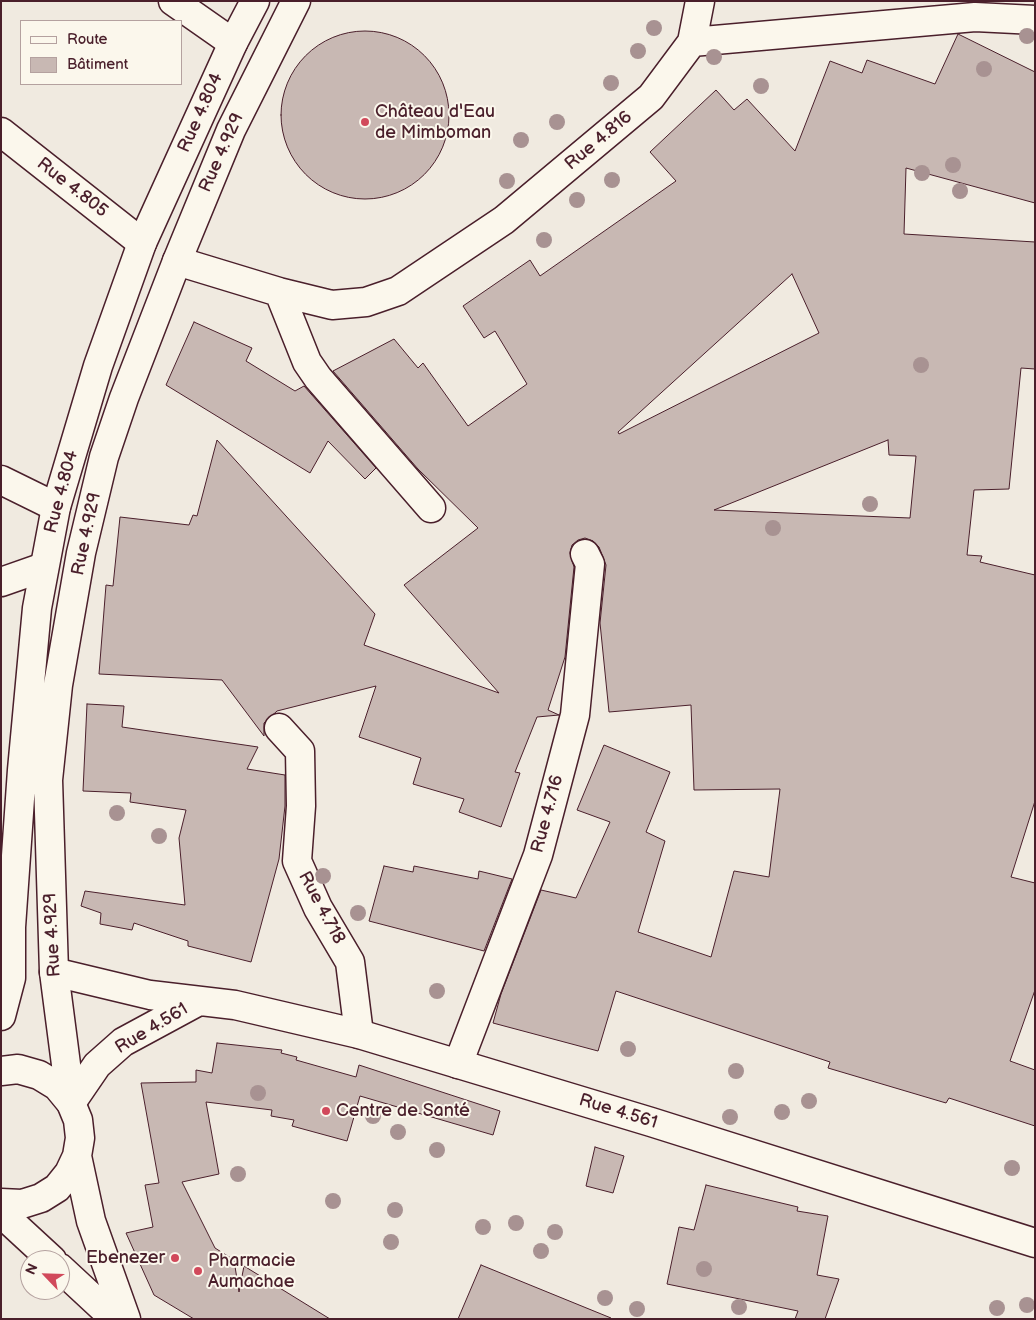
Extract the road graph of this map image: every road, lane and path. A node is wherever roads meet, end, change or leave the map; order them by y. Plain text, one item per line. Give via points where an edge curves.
1 (173, 1) edge
2 (255, 1) edge
3 (296, 1) edge
4 (700, 1) edge
5 (1035, 20) edge
6 (692, 42) junction
7 (233, 43) junction
8 (1, 132) edge
9 (142, 243) junction
10 (177, 261) junction
11 (279, 292) junction
12 (1, 480) edge
13 (56, 508) junction
14 (431, 508) dead end
15 (585, 554) dead end
16 (44, 567) junction
17 (1, 582) edge
18 (279, 728) dead end
19 (54, 972) junction
20 (197, 1002) junction
21 (1, 1016) edge
22 (359, 1034) junction
23 (458, 1064) junction
24 (1, 1071) edge
25 (71, 1103) junction
26 (77, 1156) junction
27 (1, 1203) edge
28 (1, 1213) edge
29 (1035, 1243) edge
30 (41, 1250) edge
31 (70, 1277) edge
32 (115, 1319) edge
33 (126, 1319) edge

1 - 7 main road
2 - 7 main road, Rue 4.804
3 - 10 main road, Rue 4.929 via 231,130
4 - 6 main road
5 - 6 main road via 974,17
6 - 11 main road, Rue 4.816 via 644,103 504,220 398,291 366,302 332,305
7 - 9 main road, Rue 4.804
8 - 9 main road, Rue 4.805
9 - 13 main road, Rue 4.804 via 98,366
10 - 11 main road, Rue 4.816
10 - 19 main road, Rue 4.929 via 104,457 81,553 58,686 48,780
11 - 14 main road via 307,362 318,378
12 - 13 main road
13 - 16 main road, Rue 4.804
15 - 23 main road, Rue 4.716 via 590,564 575,715 538,856
16 - 17 main road
16 - 21 main road, Rue 4.804 via 37,608 22,770 11,927 11,978
18 - 22 main road, Rue 4.718 via 300,751 302,806 297,861 318,908 350,962
19 - 20 main road, Rue 4.561 via 150,995
19 - 25 main road, Rue 4.929
20 - 22 main road, Rue 4.561 via 235,1005
20 - 25 main road, Rue 4.561 via 123,1042 97,1065
22 - 23 main road, Rue 4.561
23 - 29 main road, Rue 4.561
24 - 25 main road via 18,1069 39,1075 57,1086
25 - 26 main road via 79,1129
26 - 27 main road via 57,1188 41,1198 22,1204
26 - 33 main road via 91,1220
28 - 30 main road
31 - 32 main road

